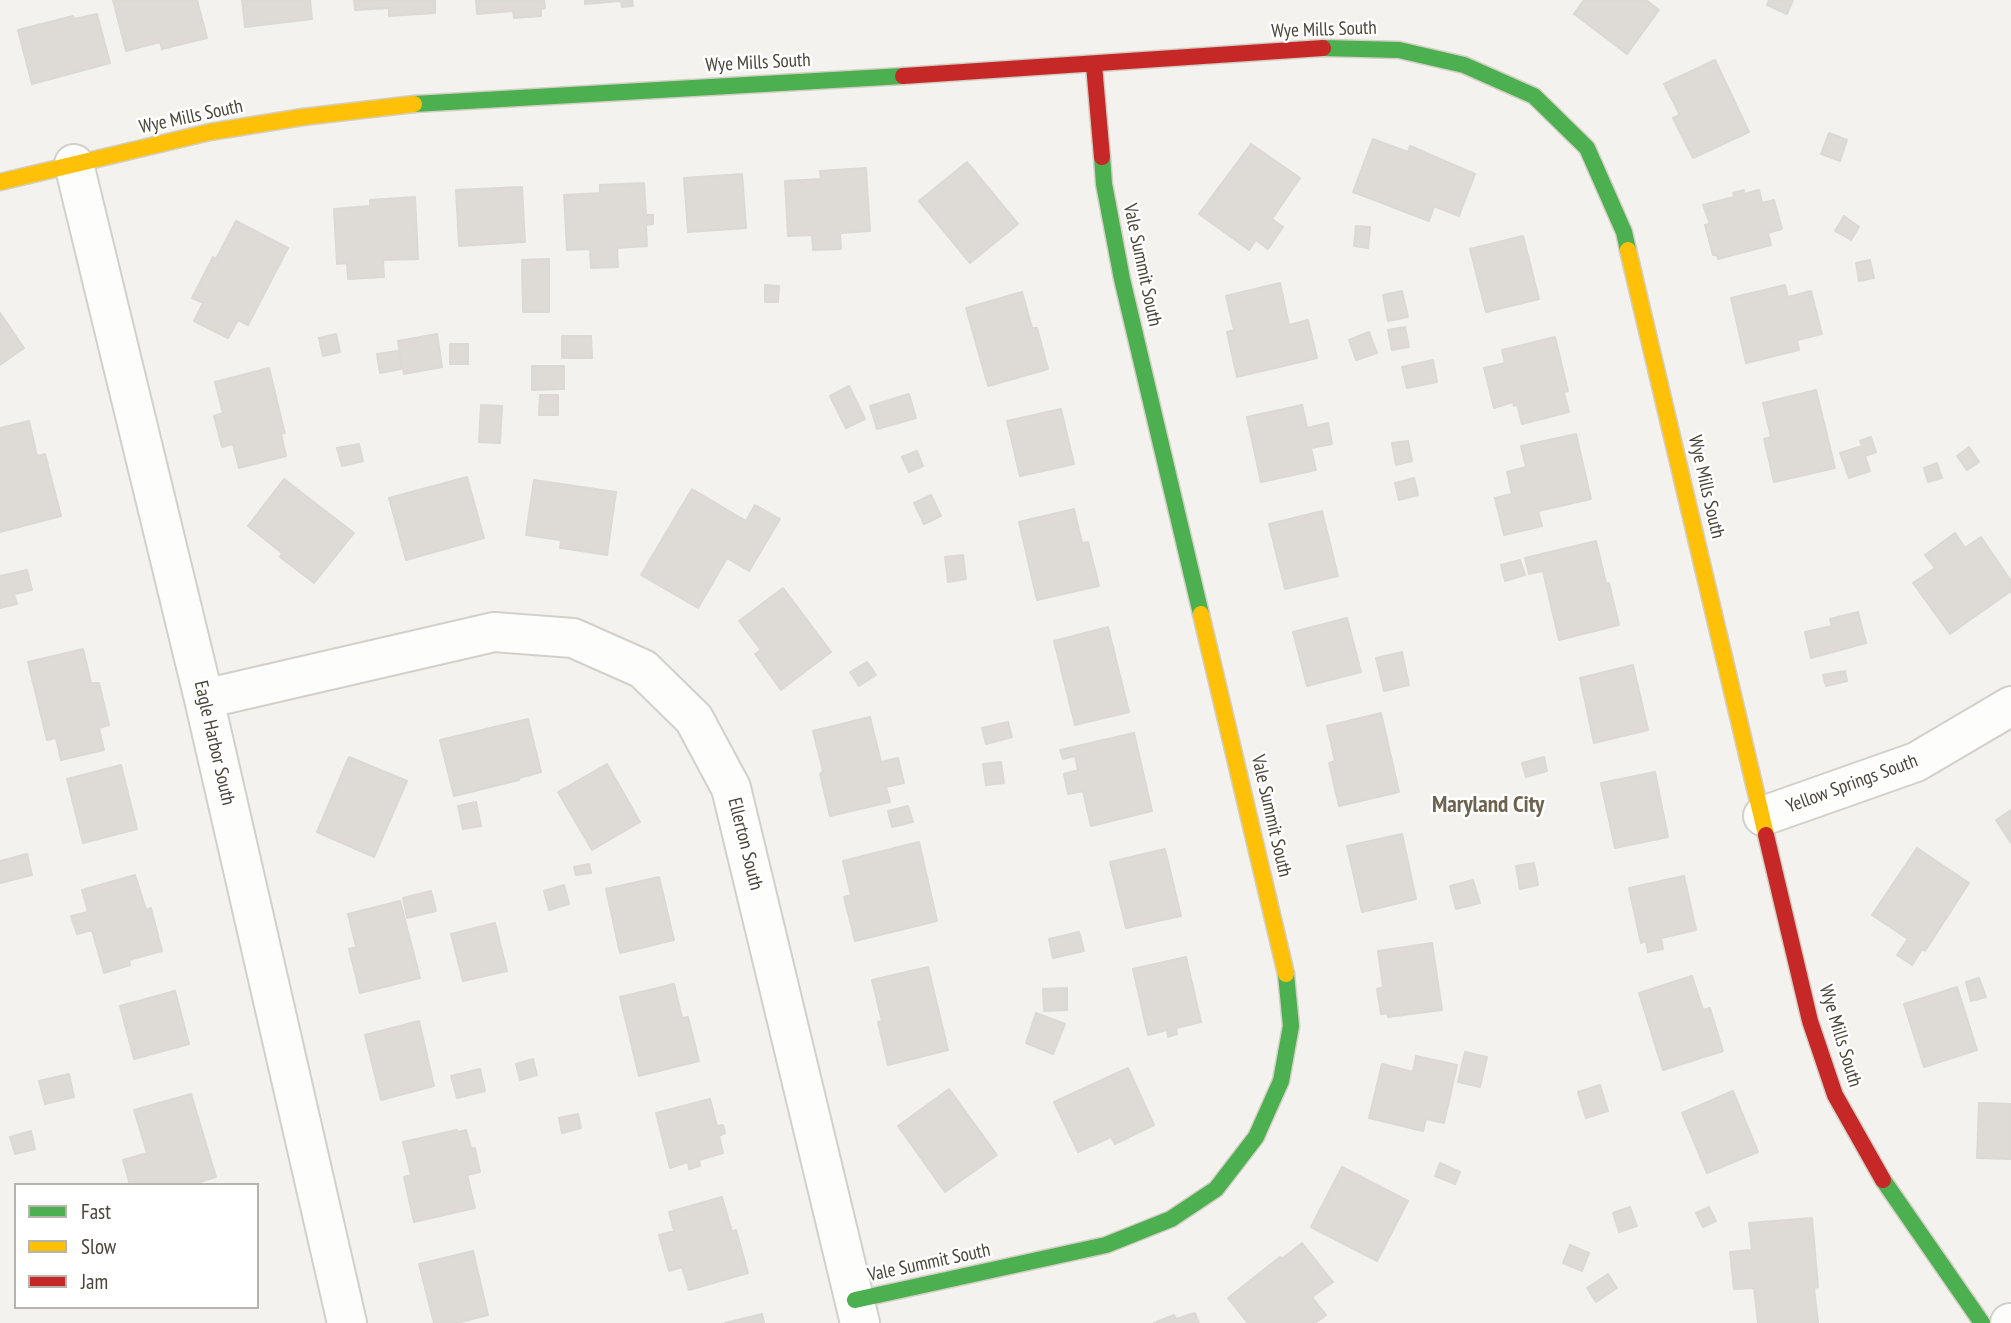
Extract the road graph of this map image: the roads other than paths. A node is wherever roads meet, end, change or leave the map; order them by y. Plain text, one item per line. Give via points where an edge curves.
1 (1094, 65) junction
2 (74, 164) junction
3 (0, 182) edge
4 (204, 698) junction
5 (2011, 706) edge
6 (1763, 816) junction
7 (858, 1312) edge
8 (348, 1323) edge
9 (1982, 1323) edge

1 - 2 street, Wye Mills South via 417,104 210,132
1 - 6 street, Wye Mills South via 1341,47 1399,50 1464,65 1534,96 1587,148 1624,232
1 - 7 street, Vale Summit South via 1104,184 1122,279 1287,976 1291,1026 1281,1082 1256,1136 1216,1189 1171,1219 1106,1245
2 - 3 street, Wye Mills South
2 - 4 street, Eagle Harbor South
4 - 7 street, Ellerton South via 494,632 573,638 643,669 694,719 731,788
4 - 8 street, Eagle Harbor South
5 - 6 street, Yellow Springs South via 1916,762
6 - 9 street, Wye Mills South via 1810,1021 1835,1095 1872,1164

